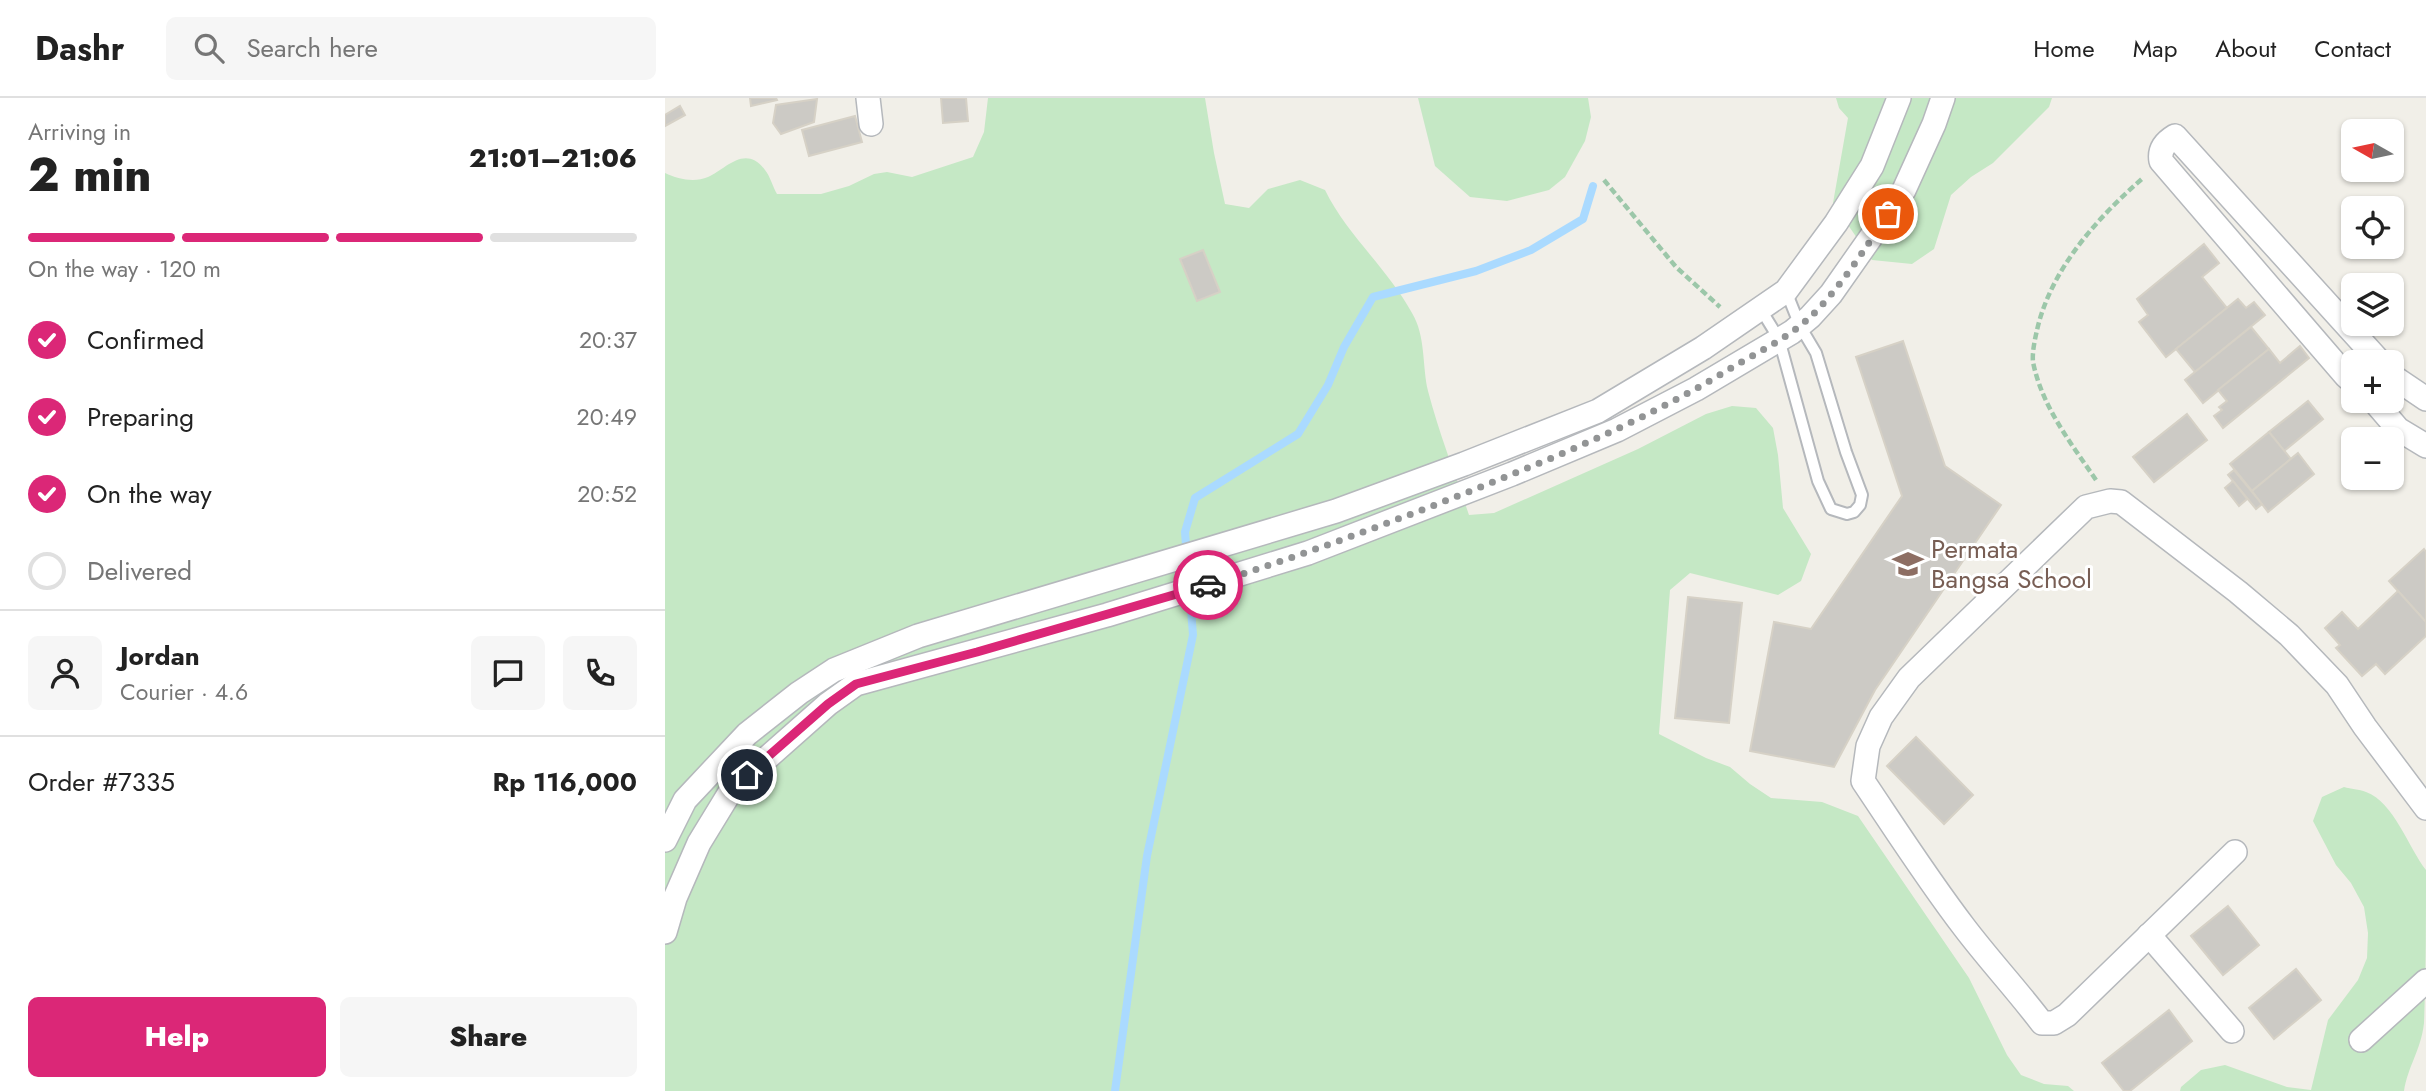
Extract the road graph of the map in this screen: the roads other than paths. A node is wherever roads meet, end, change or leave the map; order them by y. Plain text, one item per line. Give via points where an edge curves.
1 (868, 98) edge
2 (1899, 98) edge
3 (1943, 98) edge
4 (871, 124) dead end
5 (1786, 291) junction
6 (1760, 307) junction
7 (1800, 326) junction
8 (1779, 339) junction
9 (2368, 350) edge
10 (2341, 370) edge
11 (2404, 384) edge
12 (2426, 399) edge
13 (2384, 413) edge
14 (2426, 446) edge
15 (1205, 551) junction
16 (1209, 584) junction
17 (711, 772) junction
18 (732, 789) junction
19 (2426, 808) edge
20 (665, 840) edge
21 (2235, 852) dead end
22 (665, 932) edge
23 (2149, 935) junction
24 (2426, 981) edge
25 (2232, 1031) dead end
26 (2361, 1041) dead end

1 - 4 street
2 - 5 street via 1872,166
3 - 7 street via 1904,190 1832,294
5 - 6 street
5 - 7 lane
6 - 8 lane
6 - 15 street via 1703,348 1598,411 1336,511
7 - 8 street
7 - 8 lane via 1816,353 1862,495 1860,505 1847,514 1831,509 1818,481
8 - 16 street via 1617,430 1387,524
9 - 10 street via 2175,136 2167,141 2161,162
11 - 12 street
13 - 14 street via 2398,429
15 - 16 street
15 - 17 street via 918,636 834,670 747,734
16 - 18 street via 856,684
17 - 18 street
17 - 20 street via 685,800
18 - 22 street via 699,843
19 - 23 street via 2337,685 2288,635 2121,502 2086,507 1909,678 1881,717 1868,746 1863,781 1958,919 2042,1023 2054,1023 2067,1015
21 - 23 street
23 - 25 street
24 - 26 street

